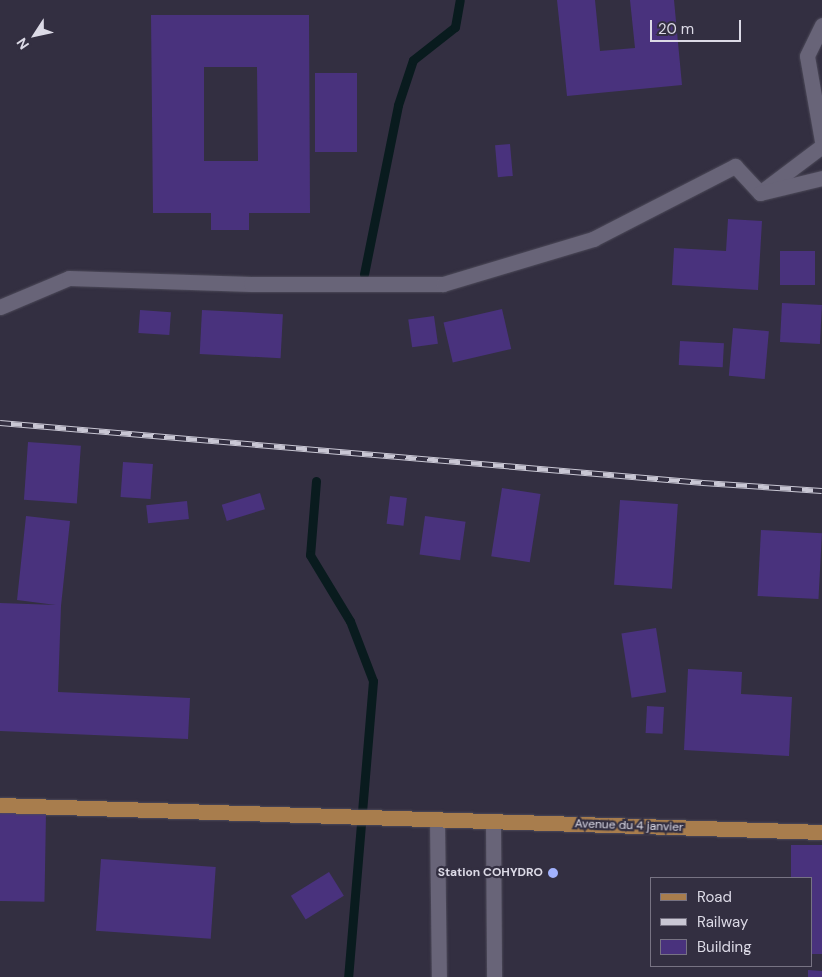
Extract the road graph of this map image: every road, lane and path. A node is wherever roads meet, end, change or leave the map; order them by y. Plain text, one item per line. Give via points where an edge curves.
1 (822, 25) edge
2 (822, 141) edge
3 (822, 146) edge
4 (822, 178) edge
5 (760, 193) junction
6 (0, 307) edge
7 (0, 805) edge
8 (437, 820) junction
9 (493, 821) junction
10 (822, 832) edge
11 (439, 977) edge
12 (494, 977) edge

1 - 2 street via 808,56
3 - 5 street
4 - 5 street
5 - 6 street via 735,166 593,239 443,284 251,284 69,278
7 - 8 main road, Avenue du 4 janvier
8 - 9 main road, Avenue du 4 janvier
8 - 11 street
9 - 10 main road, Avenue du 4 janvier
9 - 12 street

